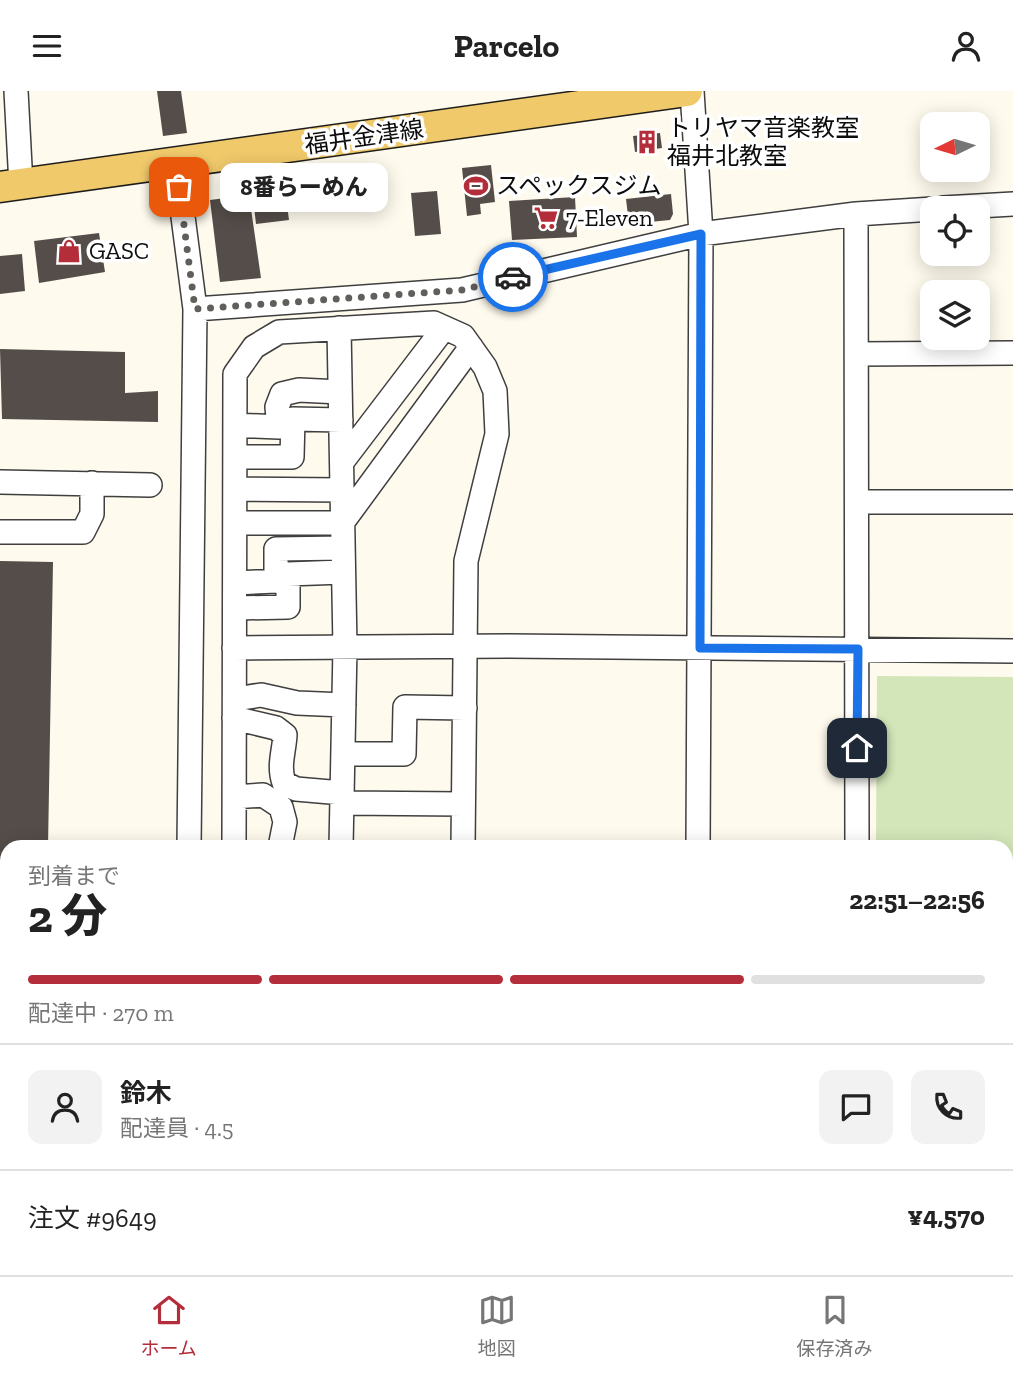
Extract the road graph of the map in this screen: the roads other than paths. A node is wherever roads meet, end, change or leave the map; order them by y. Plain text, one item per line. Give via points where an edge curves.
1 (16, 91) edge
2 (690, 91) edge
3 (176, 163) junction
4 (10, 186) edge
5 (1013, 204) edge
6 (990, 205) edge
7 (920, 210) edge
8 (856, 214) junction
9 (701, 234) junction
10 (195, 309) junction
11 (339, 328) junction
12 (444, 328) junction
13 (471, 347) junction
14 (1013, 353) edge
15 (858, 354) junction
16 (340, 392) junction
17 (341, 420) junction
18 (235, 425) junction
19 (235, 457) junction
20 (342, 462) junction
21 (0, 482) edge
22 (92, 483) junction
23 (150, 485) dead end
24 (235, 489) junction
25 (342, 490) junction
26 (858, 502) junction
27 (1013, 502) edge
28 (235, 523) junction
29 (342, 523) junction
30 (0, 532) edge
31 (343, 548) junction
32 (344, 572) junction
33 (235, 583) junction
34 (235, 608) junction
35 (465, 646) junction
36 (345, 647) junction
37 (234, 648) junction
38 (700, 648) junction
39 (858, 649) junction
40 (1013, 651) edge
41 (344, 705) junction
42 (465, 708) junction
43 (234, 709) junction
44 (343, 754) junction
45 (234, 797) junction
46 (342, 798) junction
47 (463, 804) junction
48 (189, 840) edge
49 (234, 840) edge
50 (281, 840) edge
51 (341, 840) edge
52 (463, 840) edge
53 (698, 840) edge
54 (857, 840) edge

1 - 4 street
2 - 3 main road, 福井金津線
2 - 9 street
3 - 4 main road, 福井金津線
3 - 10 street
5 - 6 street
7 - 8 street
8 - 9 street
8 - 15 street
9 - 10 street via 462,290
9 - 38 street
10 - 48 street
11 - 12 street via 434,323
11 - 16 street
11 - 18 street via 279,332 254,347 235,375
12 - 13 street via 463,337
12 - 20 street
13 - 29 street
13 - 35 street via 495,391 497,434 466,561
14 - 15 street
15 - 26 street
16 - 17 street
16 - 18 street via 282,394 277,407 279,427
17 - 19 street via 293,419 292,457
17 - 20 street
18 - 19 street
19 - 24 street
20 - 25 street
21 - 22 street
22 - 23 street
22 - 30 street via 92,514 83,532
24 - 25 street
24 - 28 street
25 - 29 street
26 - 27 street
26 - 39 street
28 - 29 street
28 - 33 street
29 - 31 street
31 - 32 street
31 - 33 street via 276,549 276,581
32 - 34 street via 288,575 288,607
32 - 36 street
33 - 34 street
34 - 37 street
35 - 36 street
35 - 38 street
35 - 42 street
36 - 37 street
36 - 41 street
37 - 43 street
38 - 39 street
38 - 53 street
39 - 40 street
39 - 54 street
41 - 43 street via 296,703 261,695
41 - 44 street
42 - 44 street via 405,707 404,754
42 - 47 street
43 - 45 street
43 - 46 street via 285,735 279,769 284,783
44 - 46 street
45 - 49 street
45 - 50 street via 263,795 281,807 285,822
46 - 47 street
46 - 51 street
47 - 52 street

